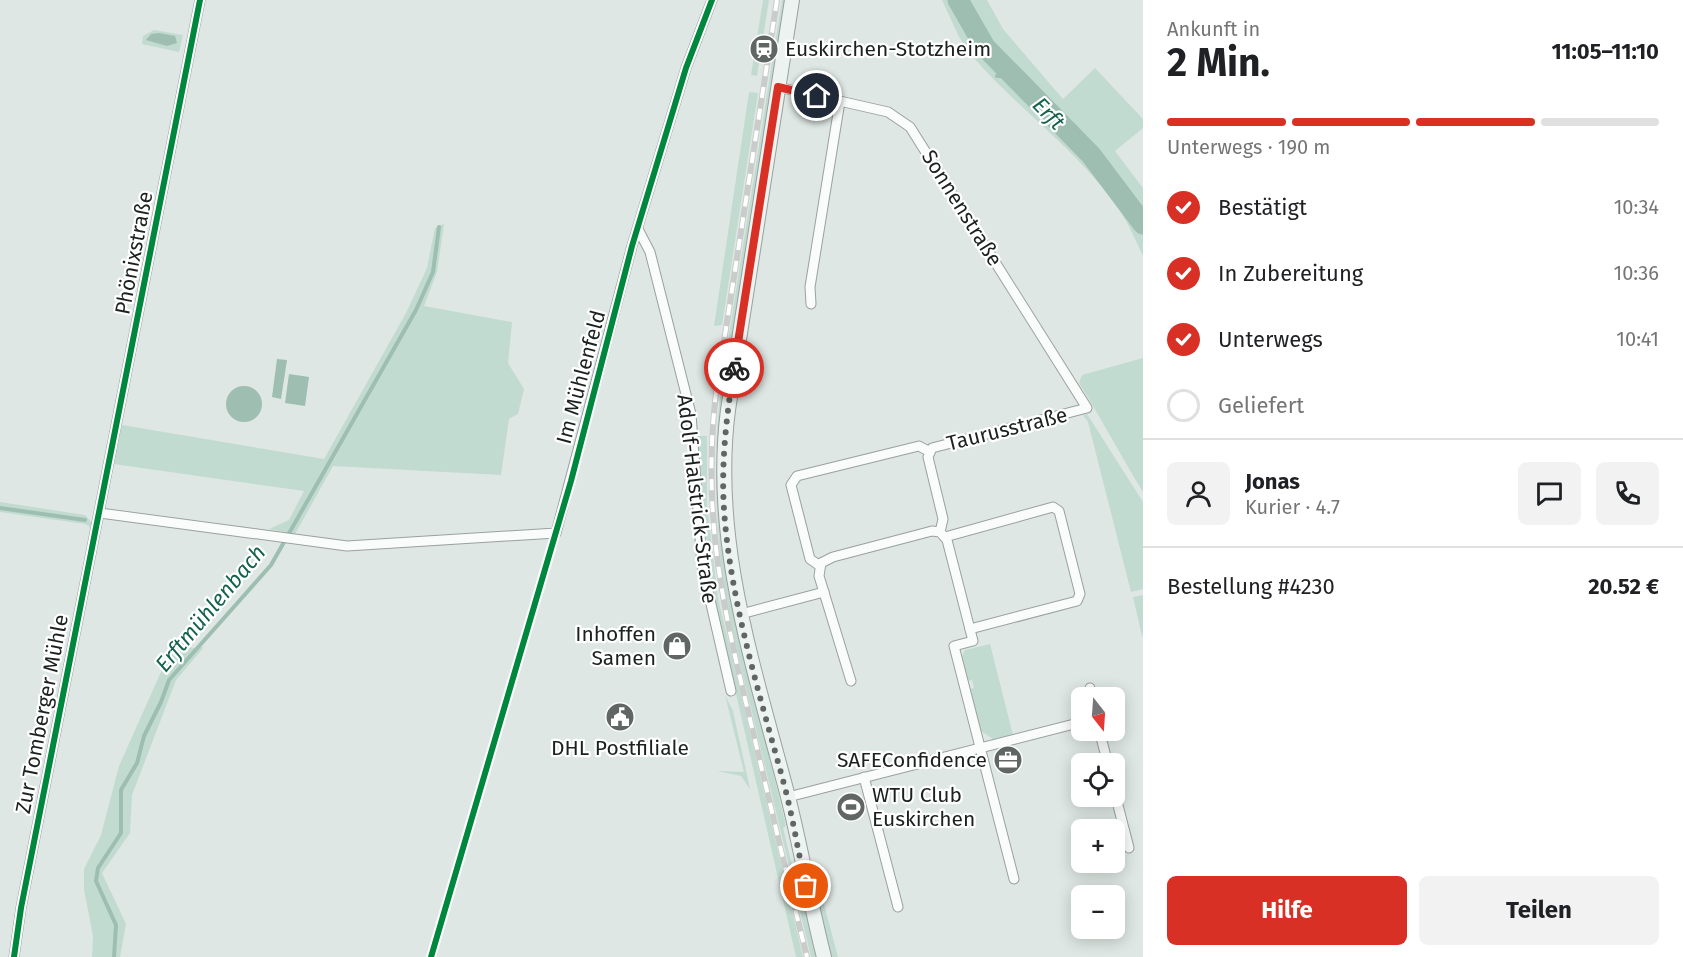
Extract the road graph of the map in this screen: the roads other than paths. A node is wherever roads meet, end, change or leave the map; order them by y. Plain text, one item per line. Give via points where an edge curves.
1 (200, 0) edge
2 (712, 0) edge
3 (792, 0) edge
4 (778, 87) junction
5 (840, 101) junction
6 (638, 229) junction
7 (812, 304) dead end
8 (1087, 408) joint
9 (930, 452) junction
10 (100, 513) junction
11 (943, 534) junction
12 (820, 566) junction
13 (824, 592) junction
14 (741, 614) junction
15 (970, 629) junction
16 (851, 681) dead end
17 (730, 691) dead end
18 (1071, 725) edge
19 (980, 747) junction
20 (864, 777) junction
21 (788, 797) junction
22 (1118, 807) edge
23 (1129, 848) dead end
24 (1014, 879) dead end
25 (898, 907) dead end
26 (14, 957) edge
27 (824, 957) edge

1 - 10 street, Phönixstraße
2 - 6 street via 689,59
3 - 4 street
4 - 5 street, Sonnenstraße
4 - 14 street via 724,441 725,523
5 - 7 street via 810,288
5 - 8 street, Sonnenstraße via 888,112 910,127
6 - 10 street, Im Mühlenfeld via 556,533 364,546
6 - 17 street, Adolf-Halstrick-Straße via 650,252 691,414 702,565
8 - 9 street, Taurusstraße via 932,448
9 - 11 street, Taurusstraße
9 - 12 street, Taurusstraße via 919,446 797,476 791,485 810,559
10 - 26 street, Zur Tomberger Mühle
11 - 12 street via 932,531 833,557
11 - 15 street, Taurusstraße
11 - 15 street via 1053,507 1059,512 1080,594 1077,601
12 - 13 street, Taurusstraße
13 - 14 street
13 - 16 street, Taurusstraße
14 - 21 street
15 - 19 street via 973,641 954,646
18 - 19 street
19 - 20 street
19 - 24 street
20 - 21 street
20 - 25 street
21 - 27 street
22 - 23 street

